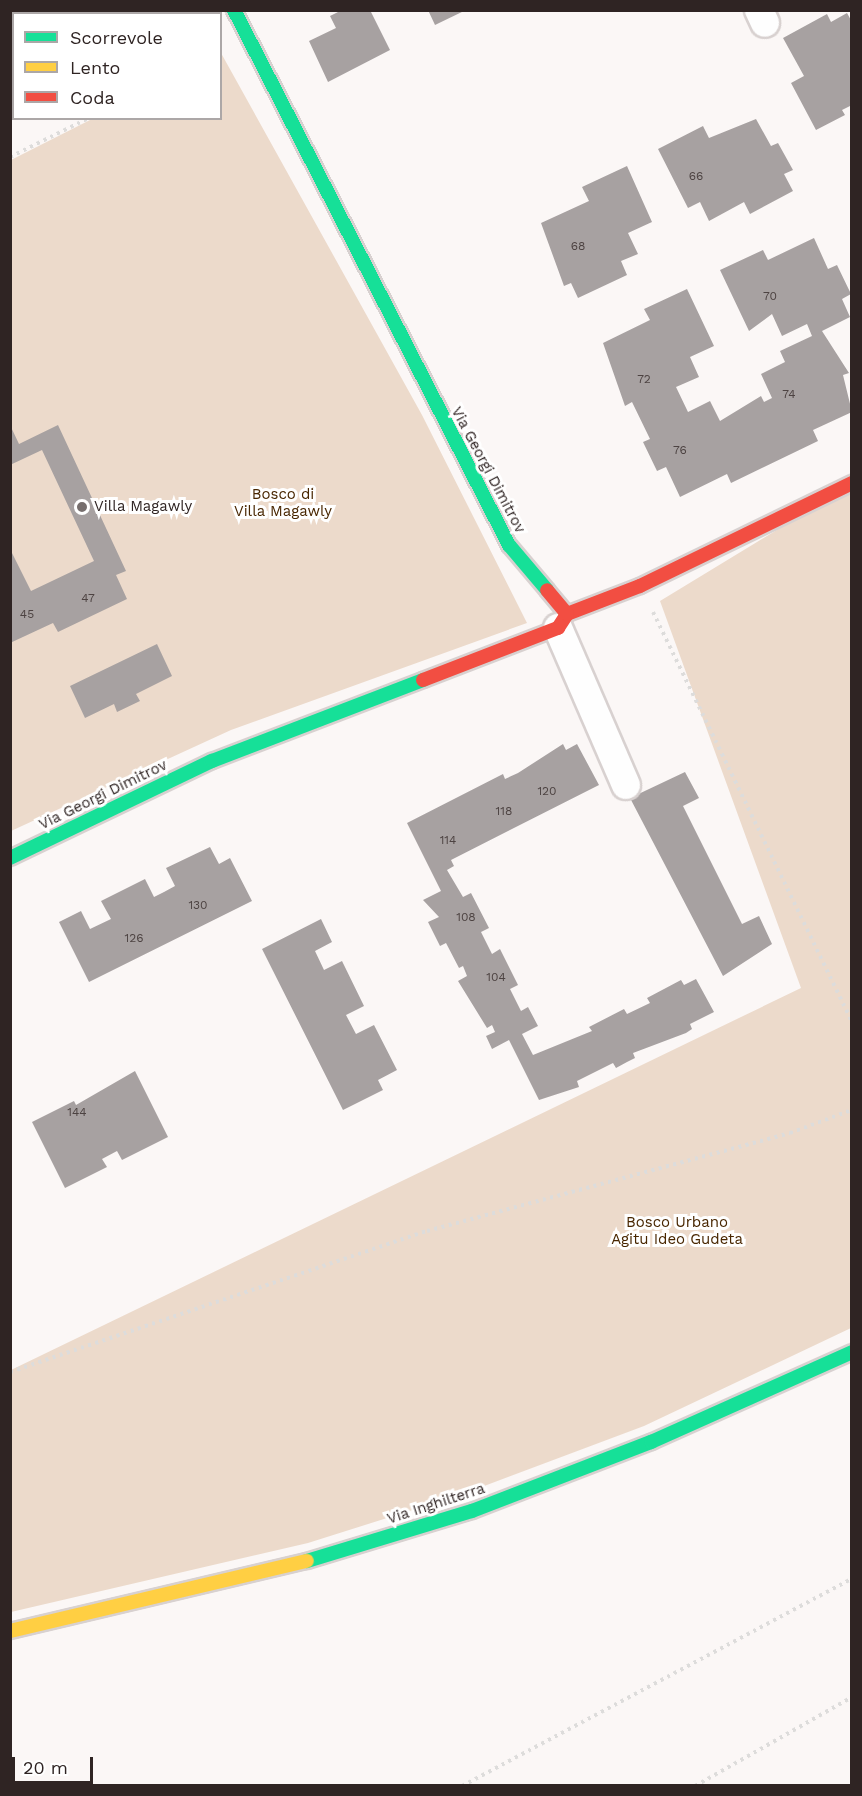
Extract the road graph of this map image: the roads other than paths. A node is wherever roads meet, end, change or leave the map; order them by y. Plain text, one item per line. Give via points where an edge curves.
1 (234, 10) edge
2 (852, 483) edge
3 (562, 621) junction
4 (626, 785) dead end
5 (10, 858) edge
6 (852, 1352) edge
7 (10, 1631) edge

1 - 3 street, Via Georgi Dimitrov via 509,545
2 - 3 street
3 - 4 street
3 - 5 street, Via Georgi Dimitrov via 212,761
6 - 7 street, Via Inghilterra via 651,1443 472,1511 314,1559

